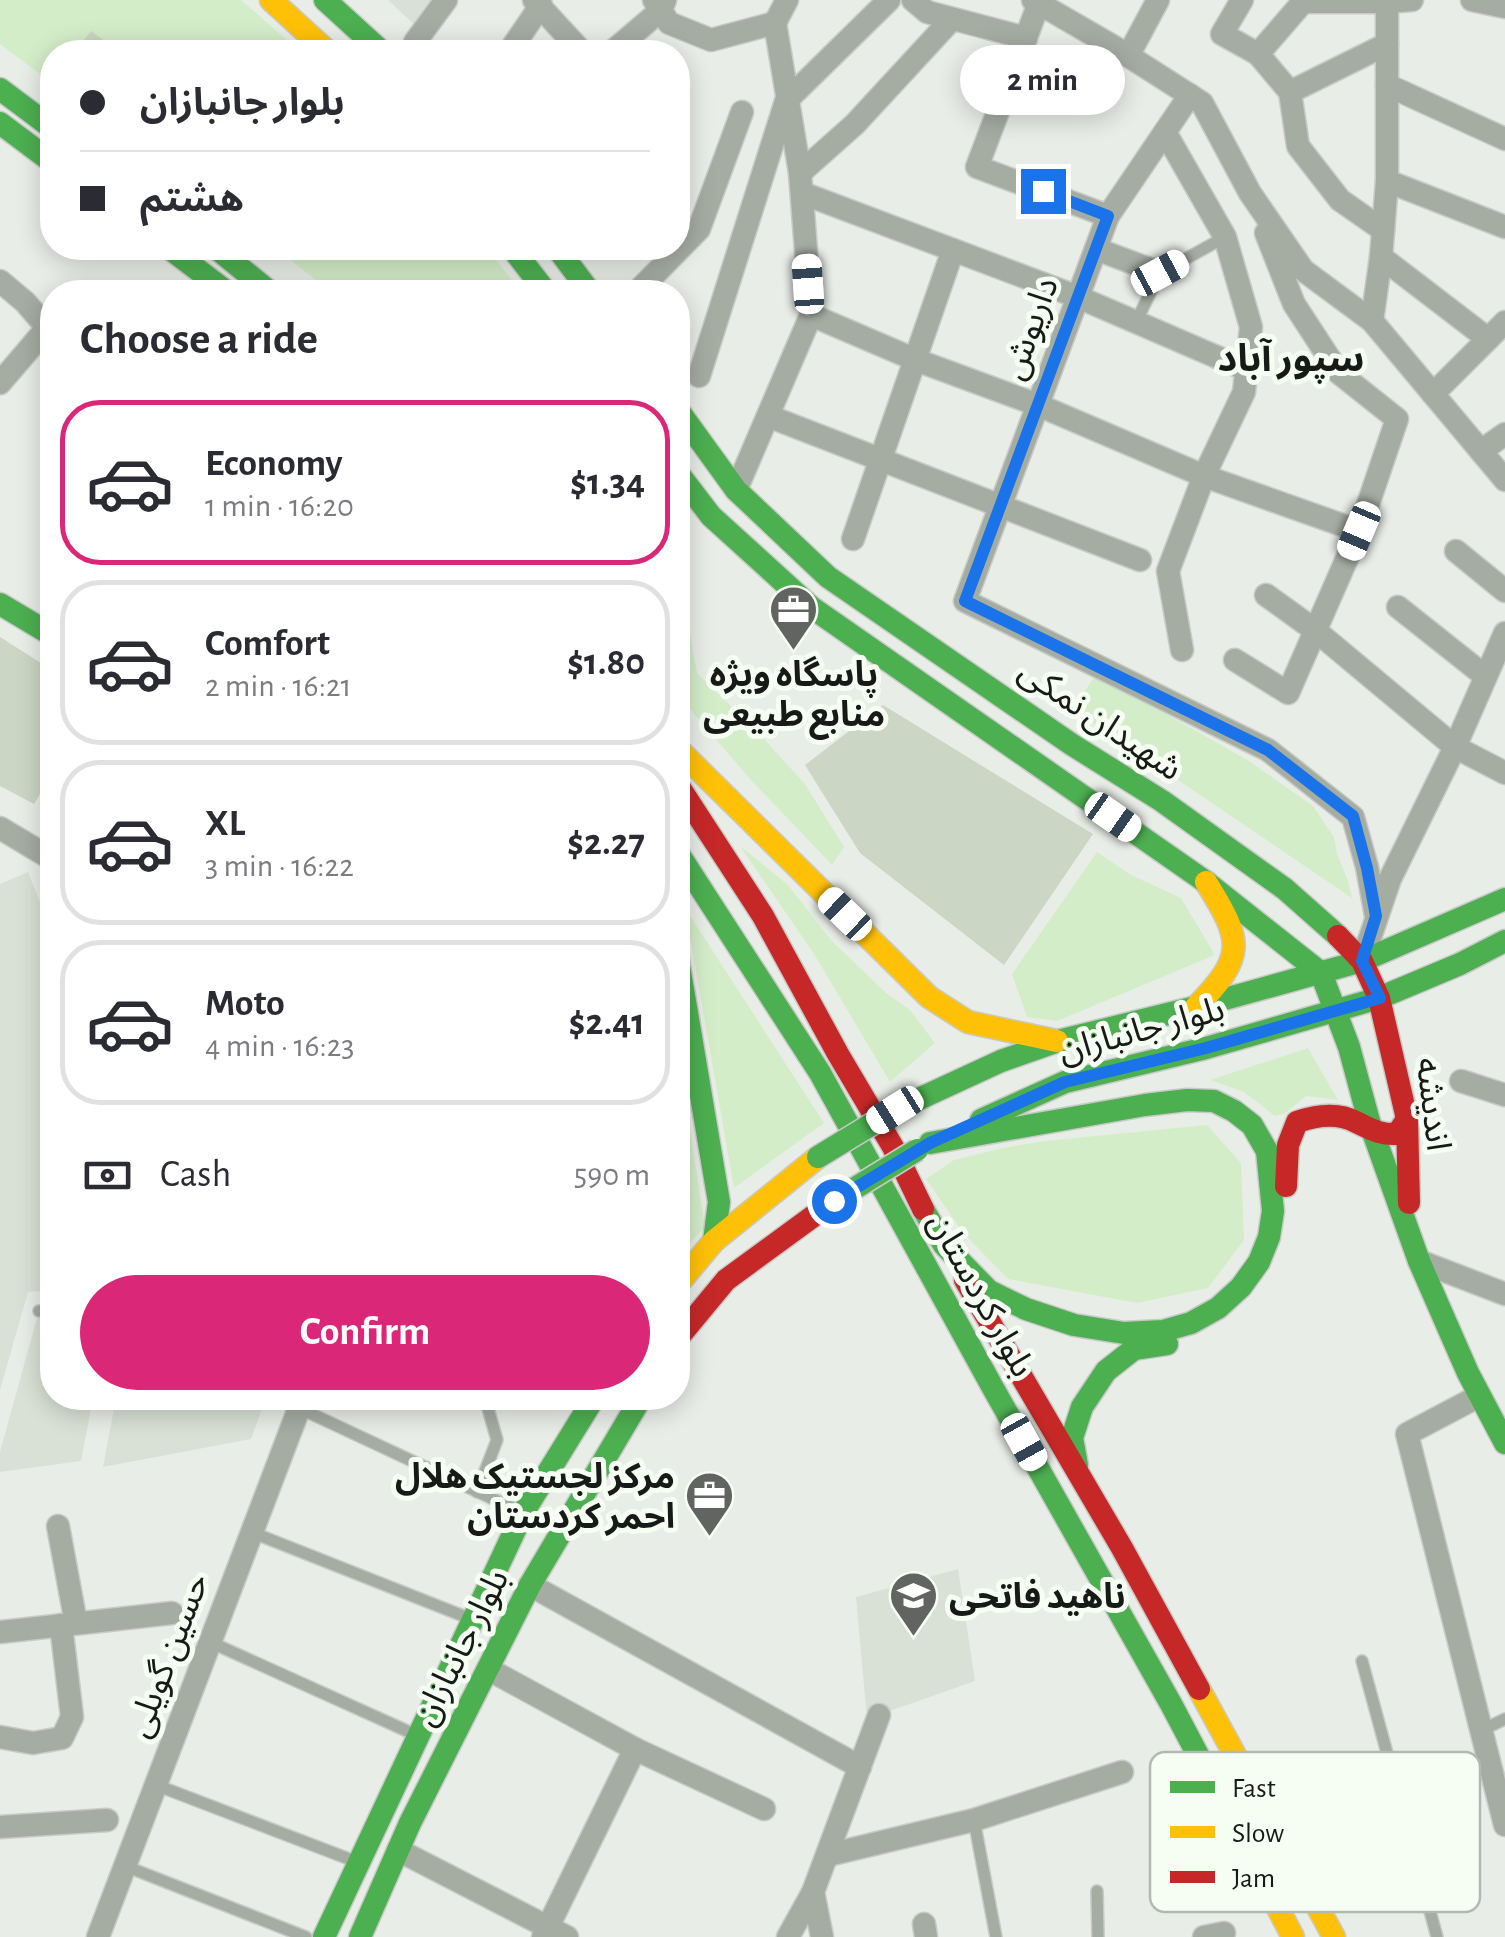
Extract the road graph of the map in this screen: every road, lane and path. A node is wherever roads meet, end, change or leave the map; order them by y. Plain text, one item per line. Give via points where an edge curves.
1 (271, 0) edge
2 (325, 0) edge
3 (446, 0) edge
4 (787, 0) edge
5 (889, 0) edge
6 (913, 0) edge
7 (1158, 0) edge
8 (1242, 0) edge
9 (1412, 0) edge
10 (1472, 0) edge
11 (1387, 1) edge
12 (1036, 2) edge
13 (1303, 2) edge
14 (537, 3) edge
15 (660, 4) edge
16 (1505, 7) edge
17 (1073, 10) edge
18 (952, 19) junction
19 (774, 24) junction
20 (1026, 38) junction
21 (315, 40) edge
22 (369, 40) edge
23 (417, 40) edge
24 (516, 40) edge
25 (571, 40) edge
26 (624, 40) edge
27 (1387, 44) junction
28 (1258, 54) junction
29 (1128, 56) junction
30 (1387, 85) junction
31 (0, 89) edge
32 (1290, 92) junction
33 (1190, 95) junction
34 (786, 101) junction
35 (742, 112) dead end
36 (40, 119) edge
37 (0, 123) edge
38 (1165, 132) junction
39 (1505, 140) edge
40 (40, 153) edge
41 (1387, 181) junction
42 (801, 183) junction
43 (1250, 193) junction
44 (1108, 216) junction
45 (1505, 227) edge
46 (1383, 230) junction
47 (1226, 237) junction
48 (690, 238) edge
49 (1096, 248) junction
50 (952, 250) junction
51 (1381, 256) junction
52 (185, 260) edge
53 (231, 260) edge
54 (521, 260) edge
55 (668, 260) edge
56 (1160, 273) junction
57 (211, 280) edge
58 (255, 280) edge
59 (537, 280) edge
60 (649, 280) edge
61 (0, 281) edge
62 (1078, 297) junction
63 (810, 314) junction
64 (40, 319) edge
65 (1372, 321) junction
66 (1136, 322) junction
67 (1496, 330) edge
68 (40, 341) edge
69 (916, 360) junction
70 (1247, 370) junction
71 (699, 376) dead end
72 (0, 383) edge
73 (1433, 394) junction
74 (1038, 405) junction
75 (768, 416) junction
76 (690, 427) edge
77 (1505, 434) edge
78 (1481, 451) junction
79 (880, 459) junction
80 (1204, 476) junction
81 (1505, 480) edge
82 (690, 489) edge
83 (736, 490) junction
84 (1000, 507) junction
85 (1359, 531) junction
86 (853, 539) dead end
87 (1456, 552) dead end
88 (1140, 560) dead end
89 (1505, 591) edge
90 (1266, 595) dead end
91 (0, 604) edge
92 (1398, 607) dead end
93 (40, 628) edge
94 (1316, 632) junction
95 (1505, 633) edge
96 (1182, 650) dead end
97 (1235, 660) dead end
98 (1495, 666) edge
99 (1455, 748) junction
100 (690, 761) edge
101 (1505, 772) edge
102 (690, 803) edge
103 (0, 828) edge
104 (40, 852) edge
105 (690, 872) edge
106 (1206, 882) junction
107 (1505, 899) edge
108 (1376, 916) junction
109 (1505, 941) edge
110 (1362, 961) junction
111 (1321, 973) junction
112 (1380, 998) junction
113 (1196, 1008) junction
114 (1337, 1012) junction
115 (690, 1031) edge
116 (1058, 1042) junction
117 (1461, 1082) dead end
118 (1505, 1095) edge
119 (1407, 1118) junction
120 (1372, 1131) junction
121 (924, 1146) junction
122 (714, 1241) junction
123 (944, 1244) junction
124 (1418, 1261) junction
125 (690, 1270) edge
126 (1505, 1294) edge
127 (690, 1324) edge
128 (1480, 1396) junction
129 (298, 1410) edge
130 (315, 1410) edge
131 (488, 1410) edge
132 (587, 1410) edge
133 (634, 1410) edge
134 (1505, 1443) edge
135 (1078, 1471) junction
136 (477, 1492) junction
137 (523, 1513) junction
138 (58, 1526) dead end
139 (252, 1532) junction
140 (1122, 1548) junction
141 (1093, 1564) junction
142 (530, 1585) junction
143 (172, 1613) dead end
144 (473, 1619) junction
145 (69, 1624) junction
146 (0, 1632) edge
147 (210, 1642) junction
148 (1362, 1661) dead end
149 (488, 1669) junction
150 (879, 1715) dead end
151 (1505, 1718) edge
152 (1482, 1730) junction
153 (418, 1736) junction
154 (0, 1737) edge
155 (635, 1750) junction
156 (1196, 1752) edge
157 (1233, 1752) edge
158 (1387, 1752) edge
159 (860, 1766) junction
160 (1122, 1772) dead end
161 (156, 1785) junction
162 (764, 1808) dead end
163 (107, 1820) dead end
164 (974, 1820) junction
165 (1505, 1824) edge
166 (0, 1828) edge
167 (398, 1850) junction
168 (828, 1855) junction
169 (359, 1862) junction
170 (125, 1866) junction
171 (812, 1892) junction
172 (1097, 1892) dead end
173 (1280, 1912) edge
174 (1320, 1912) edge
175 (1430, 1912) edge
176 (553, 1934) edge
177 (98, 1937) edge
178 (306, 1937) edge
179 (324, 1937) edge
180 (360, 1937) edge
181 (788, 1937) edge
182 (822, 1937) edge
183 (996, 1937) edge
184 (1098, 1937) edge
185 (1293, 1937) edge
186 (1334, 1937) edge
187 (1437, 1937) edge

1 - 21 main road
2 - 22 main road
3 - 23 street
4 - 19 street
5 - 34 street
6 - 18 street
7 - 29 street
8 - 28 street via 1222,34
9 - 11 street
10 - 16 street
11 - 13 street
11 - 27 street
12 - 17 street
12 - 20 street
13 - 28 street
14 - 24 street
14 - 25 street
15 - 19 street via 669,23 711,40
15 - 26 street
17 - 29 street
18 - 20 street
18 - 42 street
19 - 34 street
20 - 44 street via 977,167
27 - 30 street
27 - 32 street
28 - 32 street
29 - 33 street
30 - 39 street
30 - 41 street
31 - 36 main road
32 - 46 street via 1298,146 1340,200
33 - 38 street, داریوش
33 - 43 street via 1202,104
34 - 42 street
34 - 71 street
35 - 48 street via 714,194
37 - 40 main road
38 - 44 street, داریوش
38 - 47 street
41 - 45 street
41 - 46 street
42 - 50 street
42 - 63 street
43 - 65 street via 1303,270
43 - 85 street via 1294,304 1338,373 1397,420
44 - 49 street, داریوش
46 - 51 street
47 - 56 lane
47 - 70 street via 1251,327
49 - 56 street
49 - 62 street, داریوش
50 - 62 street
50 - 69 street
51 - 65 street
51 - 67 street
52 - 57 main road
53 - 58 main road
54 - 59 main road
55 - 60 street
56 - 66 lane
61 - 64 street
62 - 66 street
62 - 74 street, داریوش
63 - 69 street
63 - 75 street
65 - 73 street
66 - 70 street
67 - 73 street
68 - 72 street
69 - 74 street
69 - 79 street
70 - 80 street via 1244,392
73 - 78 street
74 - 80 street
74 - 84 street, داریوش
75 - 79 street
75 - 83 street
76 - 83 main road, شهیدان نمکی
77 - 78 street
78 - 81 street
79 - 84 street
79 - 86 street
80 - 85 street
80 - 96 street via 1168,571
82 - 106 main road, شهیدان نمکی via 811,607
83 - 110 main road, شهیدان نمکی via 828,576 1285,889
84 - 88 street
84 - 108 street, داریوش via 965,601 1268,750 1353,816
85 - 94 street
87 - 89 street
90 - 94 street
91 - 93 main road
92 - 98 street
94 - 97 street via 1288,694
94 - 99 street
95 - 98 street
98 - 99 street
99 - 101 street
99 - 108 street
100 - 116 main road via 929,997 968,1022
102 - 123 main road, بلوار کردستان via 763,916
103 - 104 street
105 - 141 main road, بلوار کردستان via 820,1073
106 - 111 main road, شهیدان نمکی
106 - 113 main road via 1236,942 1220,985
107 - 110 main road, بلوار جانبازان
108 - 110 street
109 - 112 main road, بلوار جانبازان
110 - 111 main road, بلوار جانبازان
110 - 112 main road, اندیشه
111 - 113 main road, بلوار جانبازان
111 - 114 main road, اندیشه
112 - 114 main road, بلوار جانبازان
112 - 119 main road, اندیشه
113 - 116 main road, بلوار جانبازان
114 - 120 main road, اندیشه
114 - 121 main road, بلوار جانبازان via 1065,1082
115 - 122 main road via 719,1202
116 - 122 main road, بلوار جانبازان, bridge via 895,1110 818,1157
117 - 118 street
119 - 120 main road via 1397,1134
119 - 124 main road, اندیشه via 1409,1210
120 - 124 main road, اندیشه
120 - 135 main road via 1328,1114 1298,1122 1286,1146 1282,1238 1256,1292 1198,1335 1134,1349 1106,1371 1082,1407 1072,1438
121 - 123 main road, بلوار کردستان via 1187,1100 1214,1101 1234,1111 1252,1124 1267,1151 1273,1211 1259,1262 1218,1308 1164,1331 1124,1333 1026,1310 988,1291
121 - 127 main road, بلوار جانبازان, bridge via 726,1280
122 - 125 main road, بلوار جانبازان
123 - 135 main road, بلوار کردستان
124 - 126 street
124 - 128 main road, اندیشه
128 - 134 main road, اندیشه
128 - 152 street via 1407,1434
129 - 139 street, حسین گویلی
130 - 136 lane
131 - 136 lane via 497,1440
132 - 137 main road, بلوار جانبازان
133 - 142 main road, بلوار جانبازان
135 - 140 main road, بلوار کردستان
136 - 137 lane
137 - 144 main road, بلوار جانبازان
138 - 145 street
139 - 144 lane
139 - 147 street, حسین گویلی
140 - 141 main road
140 - 157 main road, بلوار کردستان
141 - 156 main road, بلوار کردستان
142 - 149 main road, بلوار جانبازان
142 - 159 street
143 - 145 street
144 - 153 main road, بلوار جانبازان
145 - 146 street
145 - 154 street via 72,1718 62,1738 32,1744
147 - 153 lane
147 - 161 street, حسین گویلی
148 - 158 lane
149 - 155 street
149 - 167 main road, بلوار جانبازان
150 - 159 street
151 - 152 lane
152 - 165 street
153 - 169 main road, بلوار جانبازان
155 - 162 street
155 - 176 street
159 - 168 street
160 - 164 street
161 - 169 lane
161 - 170 street, حسین گویلی
163 - 166 street
164 - 168 street
164 - 183 lane
167 - 176 street
167 - 180 main road, بلوار جانبازان
168 - 171 street
169 - 179 main road, بلوار جانبازان
170 - 177 street, حسین گویلی
170 - 178 lane
171 - 181 street
171 - 182 street
172 - 184 lane
173 - 185 main road, بلوار کردستان
174 - 186 main road, بلوار کردستان
175 - 187 lane

